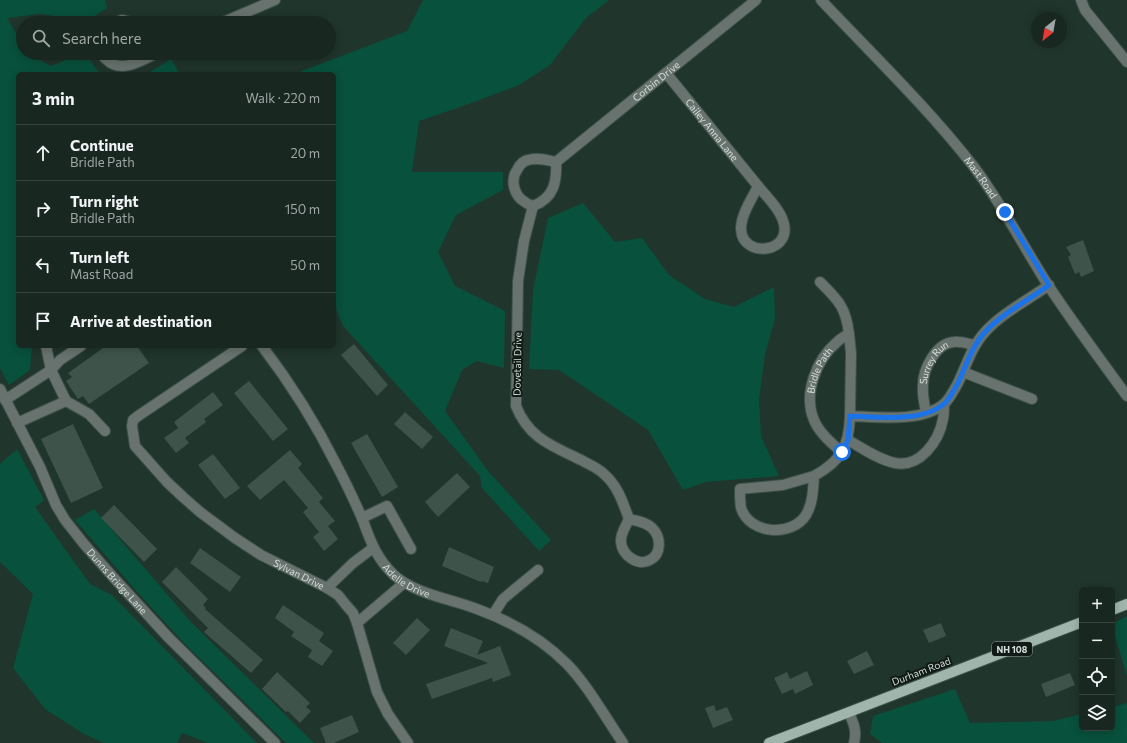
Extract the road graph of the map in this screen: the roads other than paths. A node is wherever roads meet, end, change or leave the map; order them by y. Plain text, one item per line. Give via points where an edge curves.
1 (275, 0) edge
2 (756, 0) edge
3 (821, 0) edge
4 (1081, 0) edge
5 (237, 16) edge
6 (107, 60) edge
7 (142, 60) edge
8 (1127, 62) edge
9 (666, 73) junction
10 (556, 162) junction
11 (758, 186) junction
12 (533, 206) junction
13 (820, 282) dead end
14 (1049, 285) junction
15 (849, 334) junction
16 (975, 345) junction
17 (46, 348) edge
18 (78, 348) edge
19 (239, 348) edge
20 (264, 348) edge
21 (51, 370) junction
22 (963, 372) junction
23 (0, 389) edge
24 (1127, 396) edge
25 (1032, 399) dead end
26 (5, 400) junction
27 (66, 401) junction
28 (944, 404) junction
29 (926, 412) junction
30 (850, 416) junction
31 (17, 423) junction
32 (105, 431) dead end
33 (848, 440) junction
34 (842, 452) junction
35 (814, 476) junction
36 (362, 518) junction
37 (629, 519) junction
38 (373, 548) junction
39 (411, 549) dead end
40 (538, 570) dead end
41 (404, 583) junction
42 (327, 588) junction
43 (1127, 604) edge
44 (1115, 609) edge
45 (493, 615) junction
46 (357, 623) junction
47 (1079, 623) edge
48 (849, 713) junction
49 (275, 743) edge
50 (408, 743) edge
51 (623, 743) edge
52 (769, 743) edge
53 (854, 743) edge

1 - 5 street
2 - 9 street, Corbin Drive
3 - 14 street, Mast Road via 947,134 1005,212
4 - 8 street via 1085,10
6 - 7 street via 120,66 130,66
9 - 10 street, Corbin Drive
9 - 11 street, Cailey Anna Lane
10 - 12 street via 556,176 548,197 542,203
10 - 12 street via 538,158 526,160 513,175 516,194
11 - 11 street, Cailey Anna Lane via 744,214 742,238 758,249 768,250 782,239 785,230 778,210
12 - 37 street, Dovetail Drive via 518,281 516,406 521,419 542,440 604,473 618,492
13 - 15 street via 841,305
14 - 16 street via 994,323
14 - 24 street, Mast Road
15 - 30 street, Bridle Path via 852,353
15 - 34 street, Bridle Path via 836,342 818,366 810,394 814,420 821,432
16 - 22 street
16 - 29 street, Surrey Run via 953,342 943,346 936,353 927,367 922,382
17 - 21 street
18 - 21 street via 60,360
19 - 42 street, Sylvan Drive via 133,420 135,446 183,497 235,538 261,555
20 - 36 street, Adelle Drive via 311,418 338,466
21 - 26 street
21 - 27 street
22 - 25 street
22 - 28 street
23 - 26 street, Dunns Bridge Lane
26 - 31 street, Dunns Bridge Lane
27 - 31 street
27 - 32 street via 89,414
28 - 29 street
28 - 33 street via 943,420 938,434 928,450 912,463 893,463
29 - 30 street via 904,417
30 - 33 street, Bridle Path
31 - 49 street, Dunns Bridge Lane via 56,505 84,544 168,637
33 - 34 street, Bridle Path
34 - 35 street via 826,470
35 - 35 street via 783,485 740,489 742,508 754,524 764,529 789,528 798,523 810,507
36 - 38 street, Adelle Drive
36 - 39 street via 387,506
37 - 37 street via 622,532 624,552 632,560 651,560 657,553 658,537 653,528 645,523
38 - 41 street, Adelle Drive via 384,564
38 - 42 street
40 - 45 street via 503,598
41 - 45 street, Adelle Drive
41 - 46 street
42 - 46 street, Sylvan Drive via 338,595 353,613
43 - 44 main road
45 - 51 street, Adelle Drive via 535,637 552,650 580,680
46 - 50 street, Sylvan Drive via 378,692 388,714
47 - 48 main road, Durham Road / NH 108
48 - 52 main road, Durham Road / NH 108
48 - 53 street via 855,727

